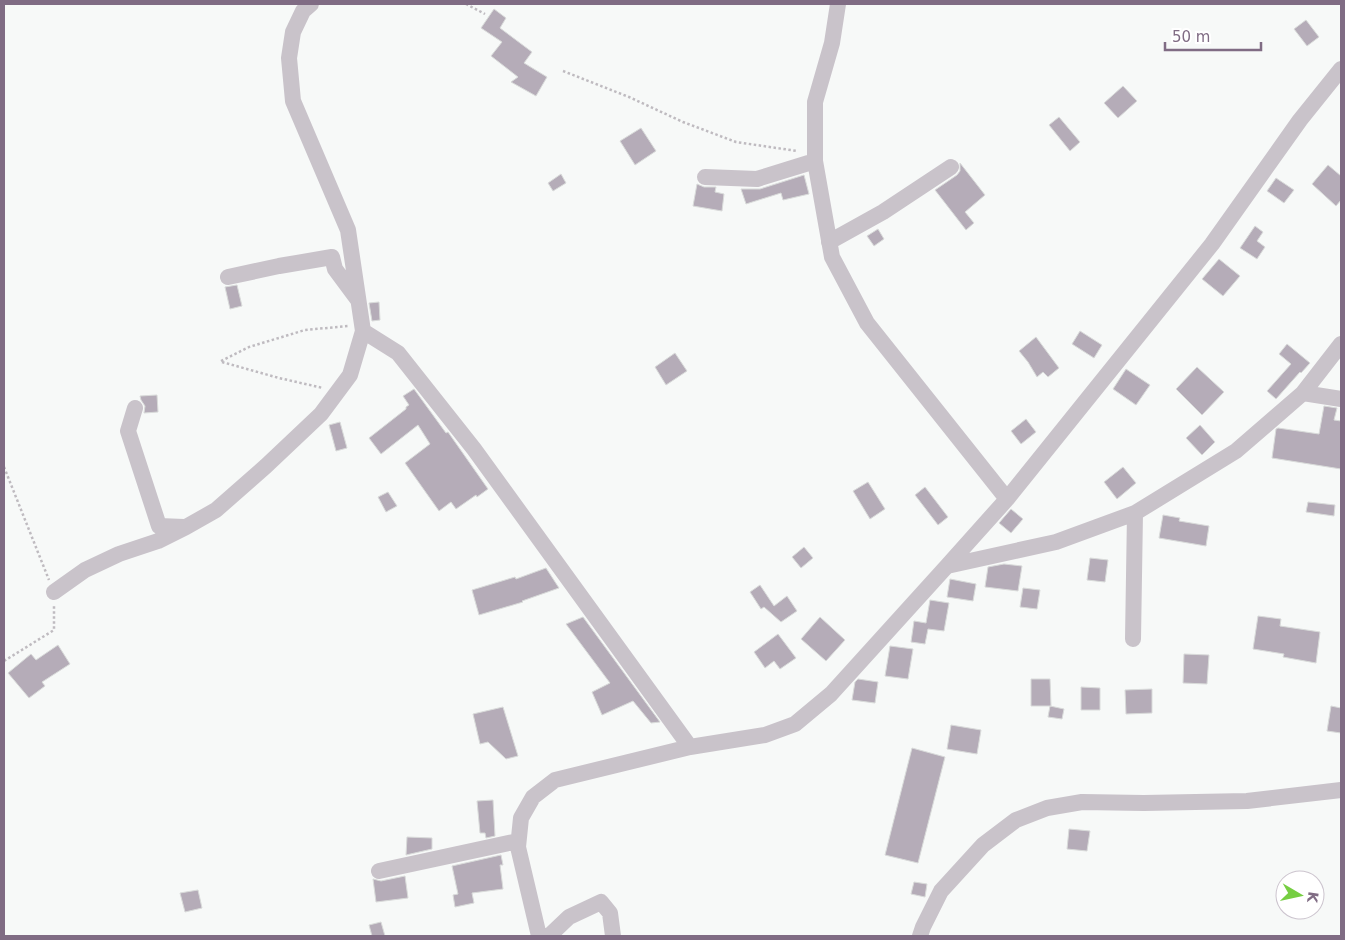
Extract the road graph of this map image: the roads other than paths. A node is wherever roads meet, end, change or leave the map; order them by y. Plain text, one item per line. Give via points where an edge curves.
1 (311, 4) edge
2 (838, 4) edge
3 (1341, 69) edge
4 (815, 157) junction
5 (951, 167) dead end
6 (705, 177) dead end
7 (829, 242) junction
8 (228, 277) dead end
9 (359, 301) junction
10 (363, 328) junction
11 (1341, 344) edge
12 (1303, 393) junction
13 (1341, 399) edge
14 (135, 408) dead end
15 (1006, 499) junction
16 (1135, 513) junction
17 (186, 527) junction
18 (947, 566) junction
19 (54, 592) road end
20 (1133, 639) dead end
21 (690, 747) junction
22 (1341, 790) edge
23 (518, 841) junction
24 (380, 871) dead end
25 (539, 936) edge
26 (549, 936) edge
27 (613, 936) edge
28 (920, 936) edge

1 - 9 street via 303,11 293,32 289,58 292,101 348,230
2 - 4 street via 832,42 815,102
3 - 15 street via 1300,120 1212,244
4 - 6 street via 757,178
4 - 7 street
5 - 7 street
7 - 15 street via 832,257 867,323
8 - 9 street via 332,257 335,269
9 - 10 street
10 - 17 street via 350,374 321,414 216,510
10 - 21 street via 398,353 474,449
11 - 12 street
12 - 13 street
12 - 16 street via 1236,451
14 - 17 street via 128,431 159,526
15 - 18 street
16 - 18 street via 1056,542
16 - 20 street
17 - 19 street via 84,570
18 - 21 street via 830,694 795,724 765,735
21 - 23 street via 555,780 533,797 521,818
22 - 28 street via 1246,801 1082,802 1047,808 1016,820 983,845 941,890
23 - 24 street
23 - 25 street
26 - 27 street via 569,917 601,902 610,913

